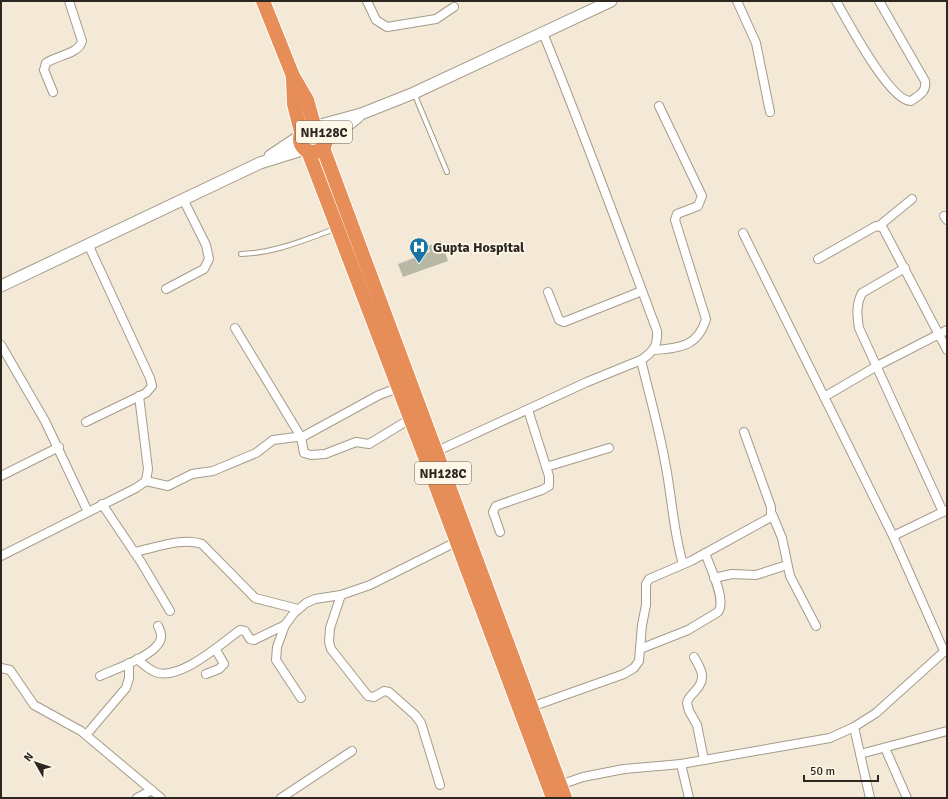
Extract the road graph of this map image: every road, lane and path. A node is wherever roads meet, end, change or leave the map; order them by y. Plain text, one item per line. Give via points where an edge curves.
1 (69, 1) edge
2 (263, 1) edge
3 (367, 1) edge
4 (611, 1) edge
5 (737, 1) edge
6 (836, 1) edge
7 (879, 1) edge
8 (454, 7) dead end
9 (543, 33) junction
10 (292, 76) junction
11 (53, 92) dead end
12 (414, 93) junction
13 (660, 106) dead end
14 (770, 112) dead end
15 (361, 114) junction
16 (316, 126) junction
17 (304, 142) junction
18 (324, 145) junction
19 (447, 172) dead end
20 (183, 199) junction
21 (912, 199) dead end
22 (879, 226) junction
23 (338, 228) junction
24 (743, 232) dead end
25 (88, 244) junction
26 (241, 254) dead end
27 (818, 259) dead end
28 (905, 268) junction
29 (1, 286) edge
30 (166, 289) dead end
31 (642, 291) junction
32 (548, 292) dead end
33 (235, 328) dead end
34 (943, 332) edge
35 (1, 345) edge
36 (654, 350) junction
37 (947, 350) edge
38 (641, 360) junction
39 (877, 366) junction
40 (398, 388) junction
41 (139, 396) junction
42 (824, 397) junction
43 (528, 410) junction
44 (410, 419) junction
45 (86, 422) dead end
46 (744, 432) dead end
47 (301, 437) junction
48 (59, 447) junction
49 (609, 448) dead end
50 (436, 452) junction
51 (546, 467) junction
52 (1, 476) edge
53 (146, 481) junction
54 (102, 504) junction
55 (945, 511) edge
56 (88, 512) junction
57 (772, 514) junction
58 (500, 532) dead end
59 (893, 536) junction
60 (456, 542) junction
61 (134, 552) junction
62 (705, 553) junction
63 (1, 556) edge
64 (683, 564) junction
65 (788, 565) junction
66 (714, 578) junction
67 (341, 595) junction
68 (298, 610) junction
69 (170, 611) dead end
70 (285, 625) junction
71 (158, 626) dead end
72 (816, 626) dead end
73 (640, 649) junction
74 (216, 650) junction
75 (946, 650) edge
76 (694, 657) dead end
77 (138, 659) junction
78 (129, 663) junction
79 (1, 668) edge
80 (206, 674) dead end
81 (100, 676) dead end
82 (301, 698) dead end
83 (531, 706) junction
84 (854, 727) junction
85 (947, 731) edge
86 (86, 735) junction
87 (885, 748) junction
88 (352, 751) dead end
89 (860, 754) junction
90 (704, 760) junction
91 (681, 764) junction
92 (440, 785) dead end
93 (152, 790) junction
94 (554, 790) edge
95 (136, 798) edge
96 (161, 798) edge
97 (281, 798) edge
98 (565, 798) edge
99 (689, 798) edge
100 (870, 798) edge
101 (907, 798) edge

1 - 11 street via 82,41 76,49 46,63 44,70
2 - 10 highway, NH128C
3 - 8 street via 376,20 387,27 436,19
4 - 9 street
5 - 14 street via 756,44
6 - 7 street via 878,71 899,96 911,101 924,92 925,81
9 - 12 street
9 - 31 street via 584,134
10 - 16 highway, NH128C via 307,100
10 - 17 highway, NH128C via 294,104
12 - 15 street
12 - 19 lane
13 - 36 street via 702,196 698,206 677,214 675,220 706,319 700,334 688,344
15 - 16 street
15 - 18 street
16 - 17 highway, NH128C via 307,127
16 - 18 highway, NH128C via 323,129 326,135
17 - 18 highway, NH128C via 316,152
17 - 20 street
17 - 23 highway, NH128C
18 - 50 highway, NH128C
20 - 25 street
20 - 30 street via 206,245 209,259 204,269
21 - 22 street
22 - 27 street
22 - 28 street via 887,231
23 - 26 lane via 277,250
23 - 40 highway, NH128C
24 - 42 street
25 - 29 street
25 - 41 street via 152,382 149,389
28 - 34 street
28 - 39 street via 862,293 859,299 859,328
31 - 32 street via 564,322 559,320
31 - 36 street via 656,331
33 - 47 street
34 - 37 street
34 - 39 street
35 - 48 street
36 - 38 street
38 - 43 street
38 - 64 street via 665,461 676,523 676,540
39 - 42 street
39 - 55 street
40 - 44 highway, NH128C
40 - 47 street via 379,395
41 - 45 street
41 - 53 street via 148,469
42 - 59 street
43 - 50 street
43 - 51 street
44 - 47 street via 369,444 356,442 325,454 304,453
44 - 60 highway, NH128C
46 - 57 street
47 - 53 street via 273,440 256,453 213,471 192,474 168,486
48 - 52 street
48 - 56 street
49 - 51 street
50 - 83 highway, NH128C
51 - 58 street via 550,483 547,488 496,506 493,512
53 - 54 street
54 - 56 street
54 - 61 street
55 - 59 street
56 - 63 street
57 - 62 street via 769,519
57 - 65 street via 782,538
59 - 75 street
60 - 67 street via 388,577
60 - 94 highway, NH128C
61 - 68 street via 181,542 202,544 255,598
61 - 69 street
62 - 64 street
62 - 66 street
64 - 73 street via 653,576 647,582
65 - 66 street via 756,575
65 - 72 street via 793,583
66 - 73 street via 722,608 718,612 688,630
67 - 68 street via 315,600
67 - 92 street via 328,635 331,649 368,696 374,697 387,691 415,715 423,728
68 - 70 street
70 - 74 street via 254,640 240,630
70 - 82 street via 277,647 276,660
71 - 77 street via 160,641 151,652
73 - 83 street via 639,661 630,671
74 - 77 street via 168,674 155,672
74 - 80 street via 224,664
75 - 84 street via 876,713
76 - 90 street via 703,676 687,703 698,725
77 - 78 street
78 - 81 street
78 - 86 street via 126,688
79 - 86 street via 10,670 39,709
83 - 94 highway, NH128C
84 - 89 street
84 - 90 street via 830,738
85 - 87 street
86 - 93 street
87 - 89 street
87 - 101 street
88 - 97 street
89 - 100 street
90 - 91 street
91 - 94 street via 624,769 583,777
91 - 99 street
93 - 95 street
93 - 96 street
94 - 98 highway, NH128C

